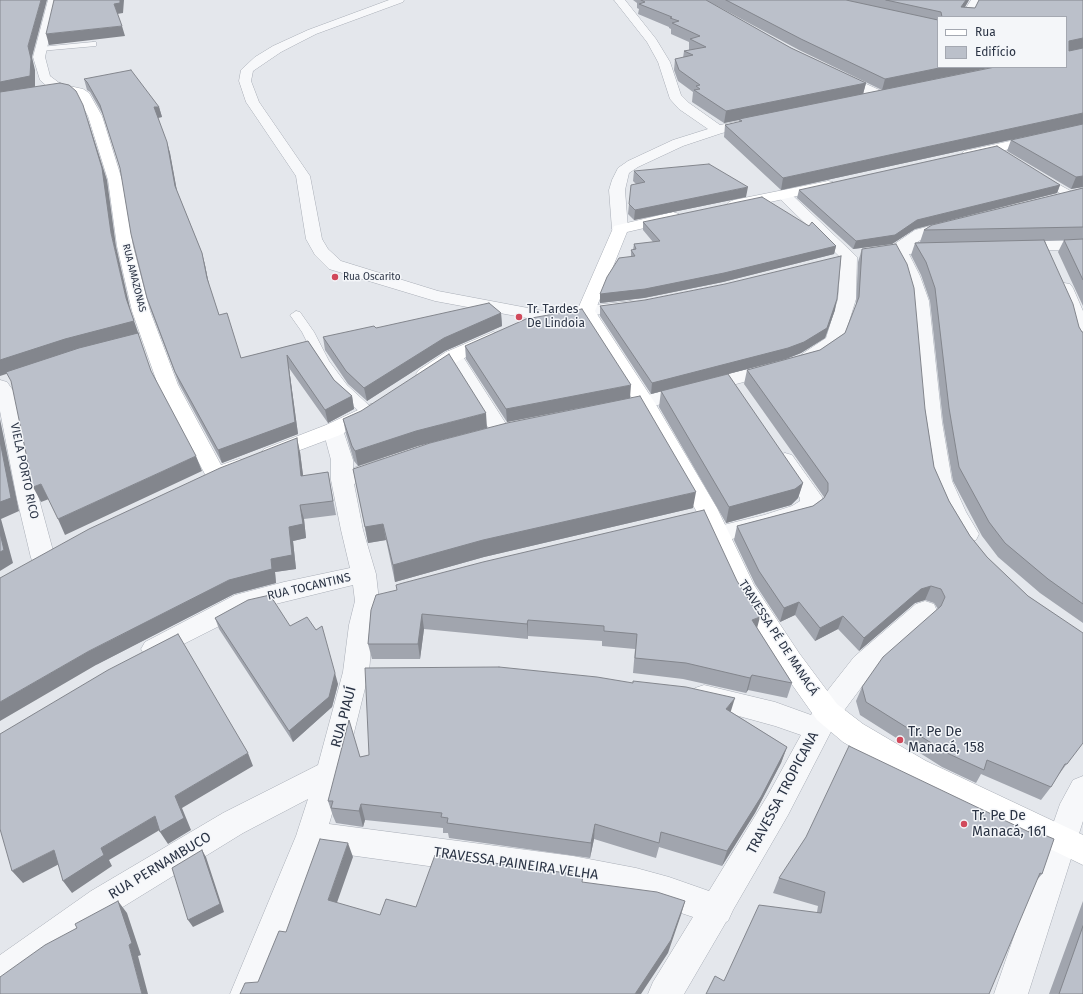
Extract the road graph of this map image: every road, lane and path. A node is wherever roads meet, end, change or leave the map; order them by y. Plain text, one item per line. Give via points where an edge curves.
1 (53, 0) edge
2 (399, 0) edge
3 (619, 0) edge
4 (976, 0) edge
5 (967, 16) edge
6 (93, 44) dead end
7 (40, 49) junction
8 (828, 70) edge
9 (60, 88) junction
10 (896, 93) edge
11 (881, 96) junction
12 (0, 99) edge
13 (858, 101) edge
14 (766, 119) edge
15 (1083, 129) edge
16 (718, 130) junction
17 (956, 156) edge
18 (1031, 172) edge
19 (842, 182) edge
20 (784, 194) junction
21 (1078, 195) edge
22 (1052, 201) edge
23 (722, 208) edge
24 (690, 214) edge
25 (969, 221) edge
26 (620, 229) junction
27 (1000, 246) edge
28 (1083, 246) edge
29 (961, 248) edge
30 (898, 249) junction
31 (849, 257) junction
32 (1052, 260) junction
33 (829, 262) edge
34 (644, 304) edge
35 (565, 314) junction
36 (296, 315) dead end
37 (1083, 340) edge
38 (453, 356) junction
39 (730, 380) junction
40 (6, 382) edge
41 (414, 382) edge
42 (387, 399) edge
43 (743, 400) edge
44 (645, 403) junction
45 (368, 412) junction
46 (604, 412) edge
47 (522, 428) edge
48 (333, 430) junction
49 (501, 432) junction
50 (478, 438) edge
51 (774, 445) edge
52 (398, 460) edge
53 (216, 475) junction
54 (342, 480) junction
55 (195, 484) edge
56 (705, 522) junction
57 (977, 549) edge
58 (24, 569) edge
59 (364, 574) junction
60 (925, 611) dead end
61 (134, 659) edge
62 (682, 691) edge
63 (822, 721) junction
64 (330, 773) junction
65 (1083, 788) edge
66 (311, 836) junction
67 (1072, 845) edge
68 (717, 910) junction
69 (0, 975) edge
70 (248, 994) edge
71 (666, 994) edge
72 (1011, 994) edge

1 - 7 street
2 - 35 street via 312,32 277,49 247,70 245,81 253,102 303,176 314,238 321,252 335,264 435,296
3 - 16 street via 652,40 664,62 676,96 684,106
4 - 5 street
6 - 7 lane
7 - 9 street via 39,57 44,77 52,85
8 - 11 street
9 - 12 street
9 - 53 street, RUA AMAZONAS via 84,96 95,116 115,180 125,246 141,311 144,341
10 - 11 street
11 - 13 street
14 - 16 street
15 - 17 street via 1000,152
16 - 26 street via 678,143 623,171 617,190
18 - 21 lane
19 - 20 street
20 - 23 street
20 - 31 street
21 - 22 street
24 - 26 street
25 - 30 street via 921,233
26 - 35 street
27 - 32 street
28 - 32 street
29 - 30 street
30 - 31 street
30 - 57 street via 912,276 920,301 932,422 941,481 956,514
31 - 33 street
31 - 39 street via 848,299 834,341 809,358
32 - 37 street
34 - 35 street
35 - 38 street via 512,330
35 - 44 street, TRAVESSA PÉ DE MANACÁ
36 - 45 lane via 323,362 342,388
38 - 41 street
38 - 49 street
39 - 43 street
39 - 44 street
40 - 58 street, VIELA PORTO RICO via 5,391 28,499 53,553
42 - 45 street
44 - 46 street
44 - 56 street, TRAVESSA PÉ DE MANACÁ
45 - 48 street
47 - 49 street
48 - 53 street
48 - 54 street, RUA PIAUÍ via 342,460
49 - 50 street
51 - 56 street via 812,497 811,505 787,517
52 - 54 street
53 - 55 street
54 - 59 street, RUA PIAUÍ
56 - 63 street, TRAVESSA PÉ DE MANACÁ via 790,660
59 - 61 street, RUA TOCANTINS via 244,602
59 - 64 street, RUA PIAUÍ via 378,598 361,625 368,672
60 - 63 street, TRAVESSA TROPICANA via 862,665
62 - 63 street
63 - 67 street, TRAVESSA PÉ DE MANACÁ via 853,733 916,770
63 - 68 street, TRAVESSA TROPICANA via 778,806
64 - 66 street, RUA PIAUÍ
64 - 69 street, RUA PERNAMBUCO via 233,822 109,898
65 - 67 street via 1074,804
66 - 68 street, TRAVESSA PAINEIRA VELHA via 581,872 642,884
66 - 70 street, RUA PIAUÍ
67 - 72 street via 1055,865
68 - 71 street, TRAVESSA TROPICANA

